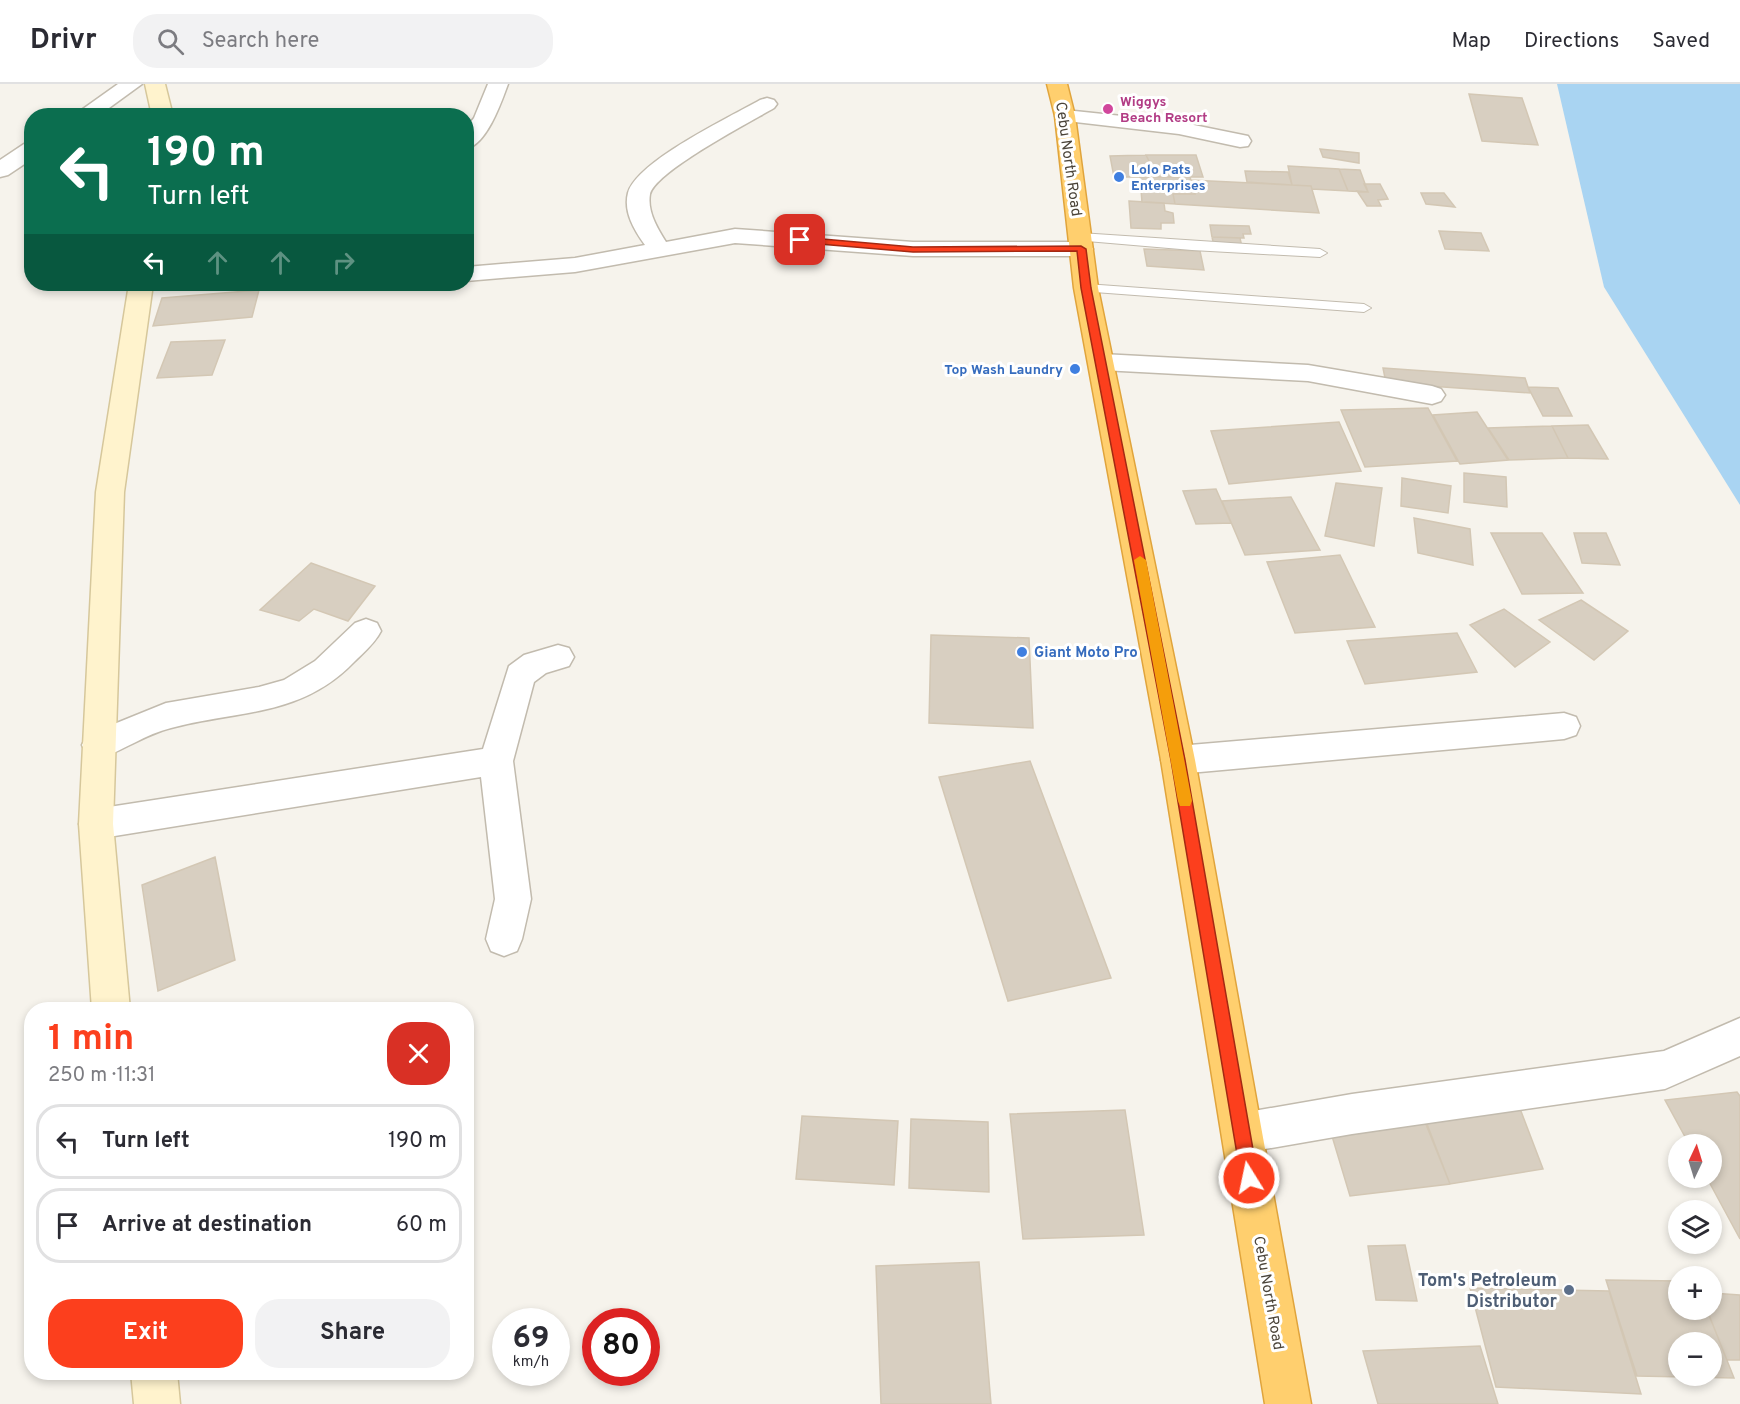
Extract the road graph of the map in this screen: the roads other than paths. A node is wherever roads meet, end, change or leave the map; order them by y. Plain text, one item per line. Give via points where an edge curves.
1 (132, 84) edge
2 (155, 84) edge
3 (498, 84) edge
4 (1058, 84) edge
5 (767, 104) dead end
6 (95, 108) edge
7 (161, 108) edge
8 (1065, 116) junction
9 (474, 132) edge
10 (1240, 141) dead end
11 (24, 154) edge
12 (0, 170) edge
13 (1080, 243) junction
14 (659, 249) junction
15 (1320, 253) dead end
16 (474, 273) edge
17 (1086, 288) junction
18 (140, 291) edge
19 (1364, 308) dead end
20 (1102, 362) junction
21 (1432, 395) dead end
22 (366, 631) dead end
23 (558, 657) dead end
24 (1564, 726) dead end
25 (99, 746) junction
26 (1178, 760) junction
27 (496, 761) junction
28 (96, 824) junction
29 (504, 939) dead end
30 (110, 1002) edge
31 (1740, 1037) edge
32 (1242, 1133) junction
33 (155, 1380) edge
34 (157, 1404) edge
35 (1288, 1404) edge

1 - 6 street
2 - 7 street
3 - 9 street via 484,119
4 - 8 highway, Cebu North Road
5 - 14 street via 657,170 642,186 639,205 645,230
8 - 10 street via 1179,128
8 - 13 highway, Cebu North Road
11 - 12 street
13 - 14 street via 913,249 735,236
13 - 15 lane
13 - 17 highway, Cebu North Road
14 - 16 street via 574,265
17 - 19 lane
17 - 20 highway, Cebu North Road
18 - 25 street via 110,492
20 - 21 street via 1308,374
20 - 26 highway, Cebu North Road
22 - 25 street via 312,681 280,693 165,716
23 - 27 street via 535,664 520,675
24 - 26 street
25 - 28 street
26 - 32 highway, Cebu North Road
27 - 28 street
27 - 29 street via 513,899
28 - 30 street
31 - 32 street via 1665,1070
32 - 35 highway, Cebu North Road
33 - 34 street

